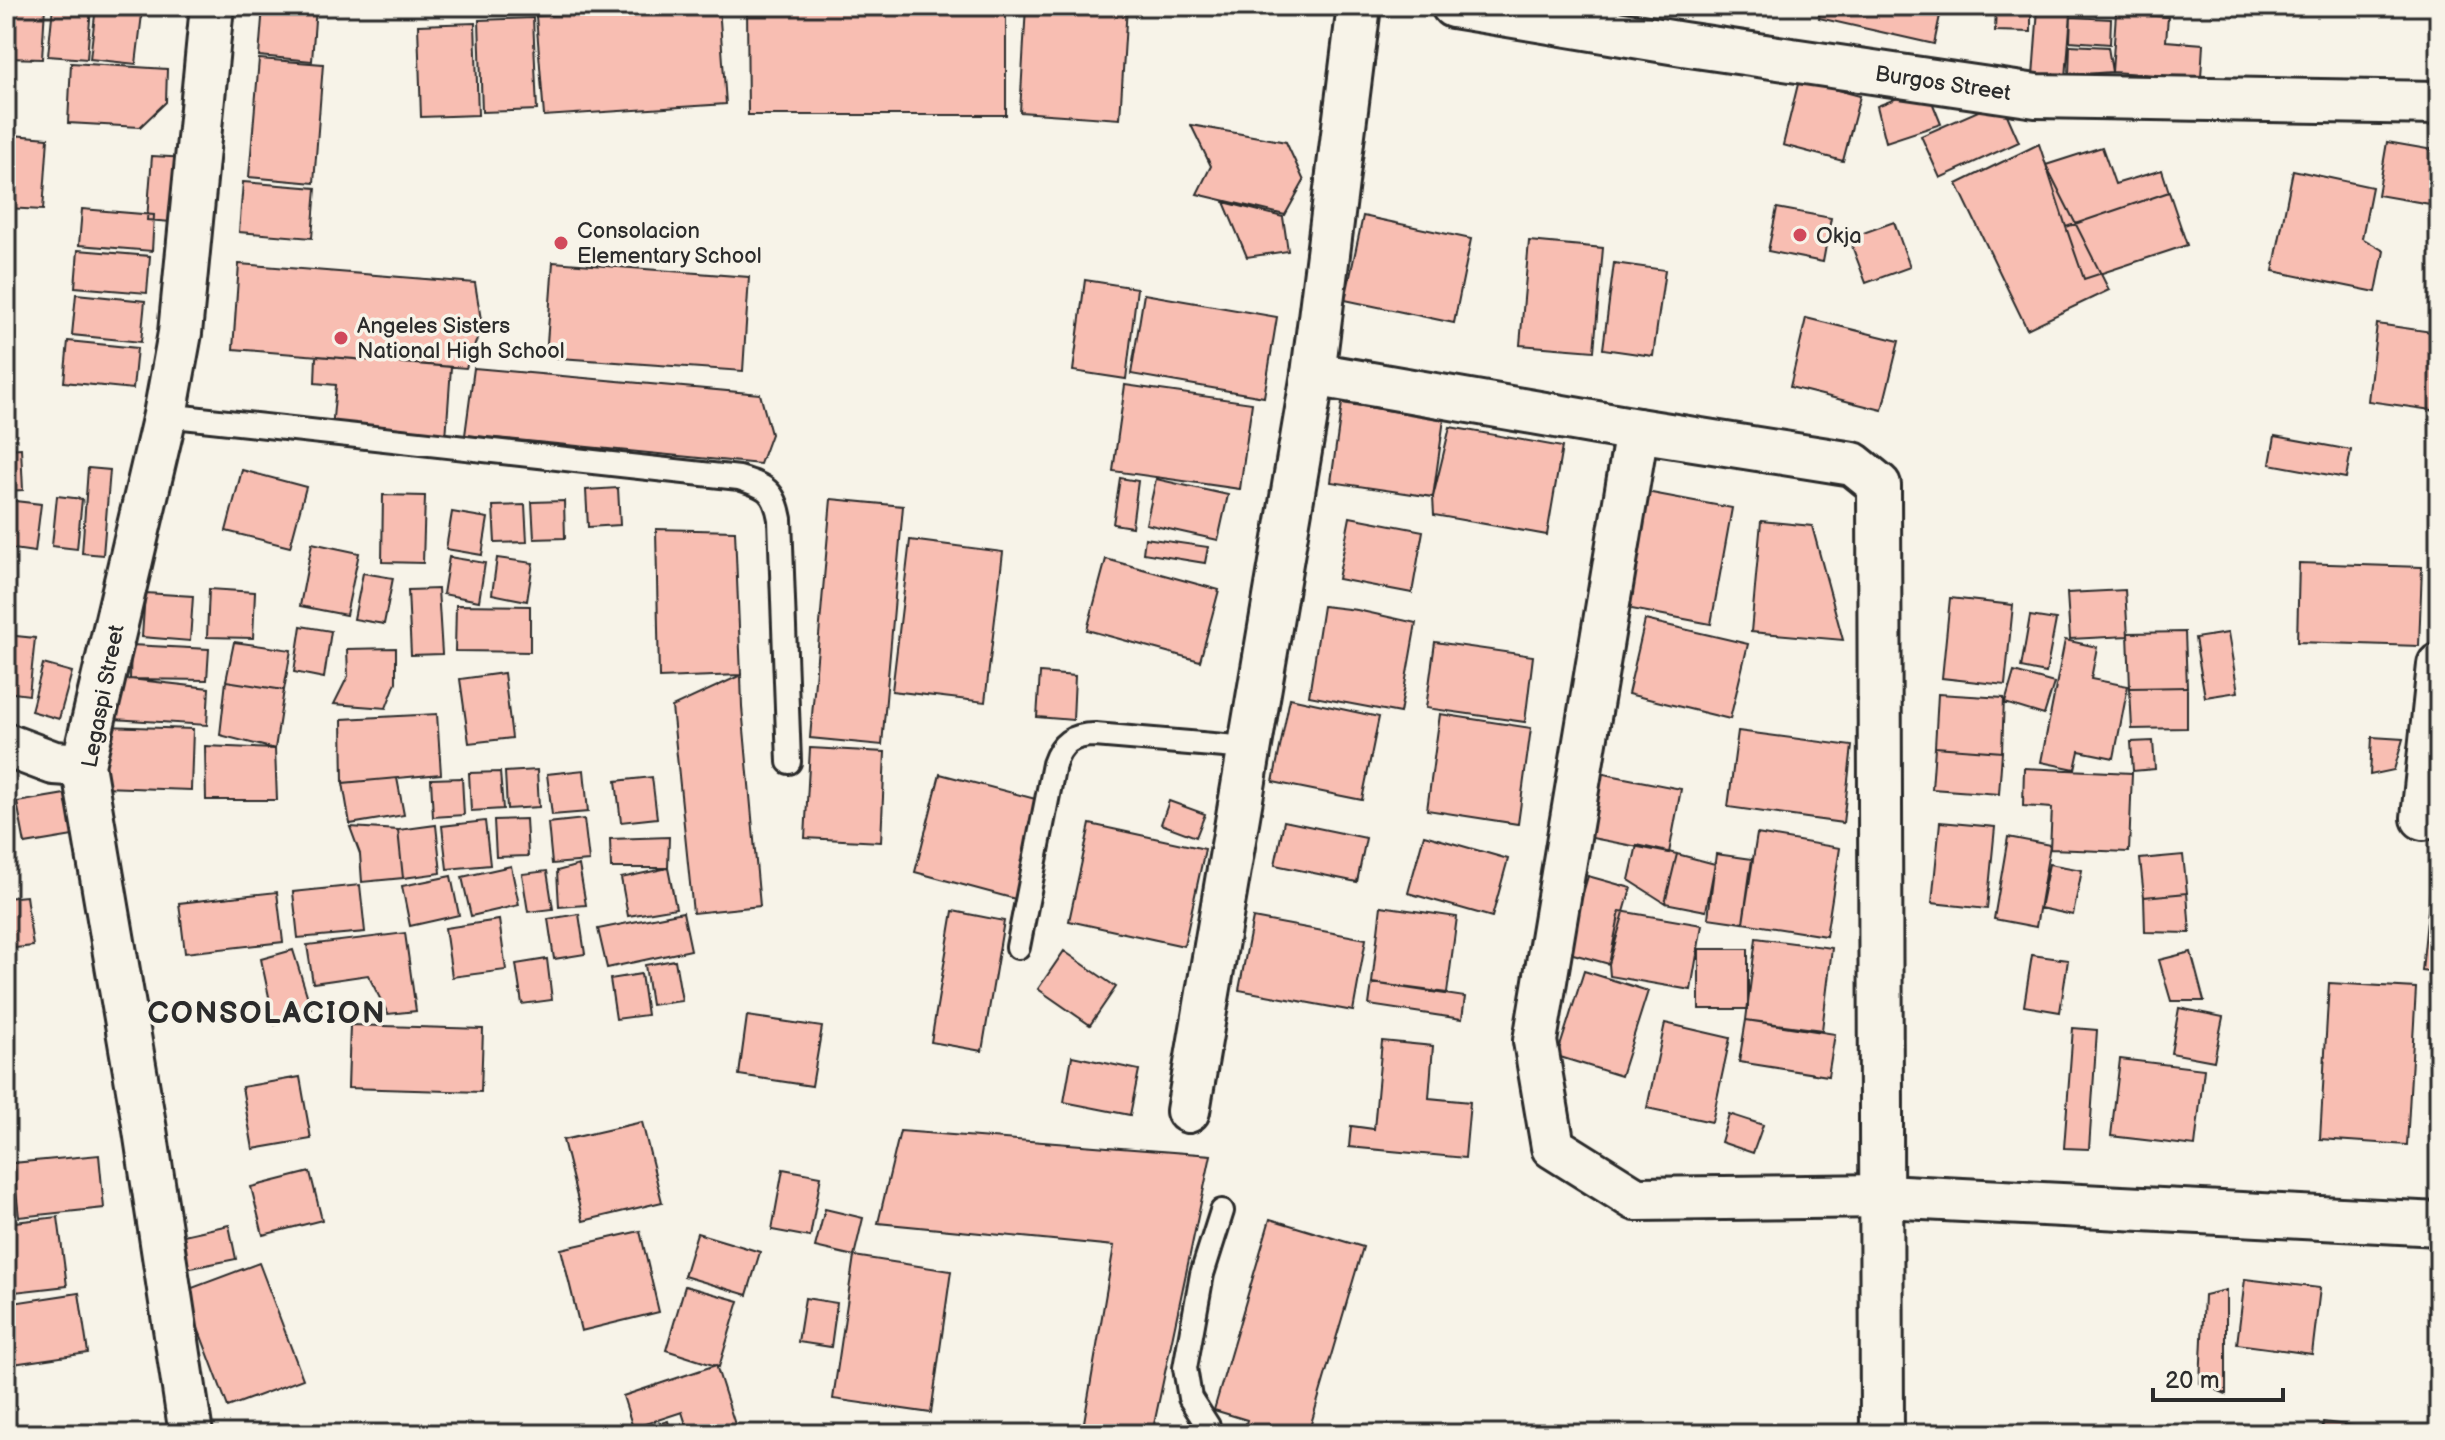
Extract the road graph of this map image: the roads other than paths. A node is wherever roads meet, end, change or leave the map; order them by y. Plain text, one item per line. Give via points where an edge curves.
1 (212, 6) edge
2 (1359, 6) edge
3 (1453, 6) edge
4 (2439, 103) edge
5 (1313, 374) junction
6 (165, 415) junction
7 (1637, 430) junction
8 (2439, 665) edge
9 (6, 745) edge
10 (1248, 748) junction
11 (789, 762) dead end
12 (83, 765) junction
13 (2423, 818) dead end
14 (1018, 947) dead end
15 (1188, 1111) dead end
16 (1883, 1196) junction
17 (1222, 1211) dead end
18 (2439, 1224) edge
19 (191, 1434) edge
20 (1209, 1434) edge
21 (1882, 1434) edge

1 - 6 street, Legaspi Street via 180,333
2 - 5 street
3 - 4 street, Burgos Street via 2036,96
5 - 7 street
5 - 10 street
6 - 11 lane via 739,478 764,486 777,502 780,519
6 - 12 street, Legaspi Street
7 - 16 street via 1853,464 1879,485
7 - 16 street via 1535,1041 1553,1147 1636,1199
8 - 13 street
9 - 12 street via 54,763
10 - 14 lane via 1095,735 1065,743 1054,764
10 - 15 street
12 - 19 street, Legaspi Street
16 - 18 street
16 - 21 street
17 - 20 lane via 1202,1274 1185,1368 1190,1398

